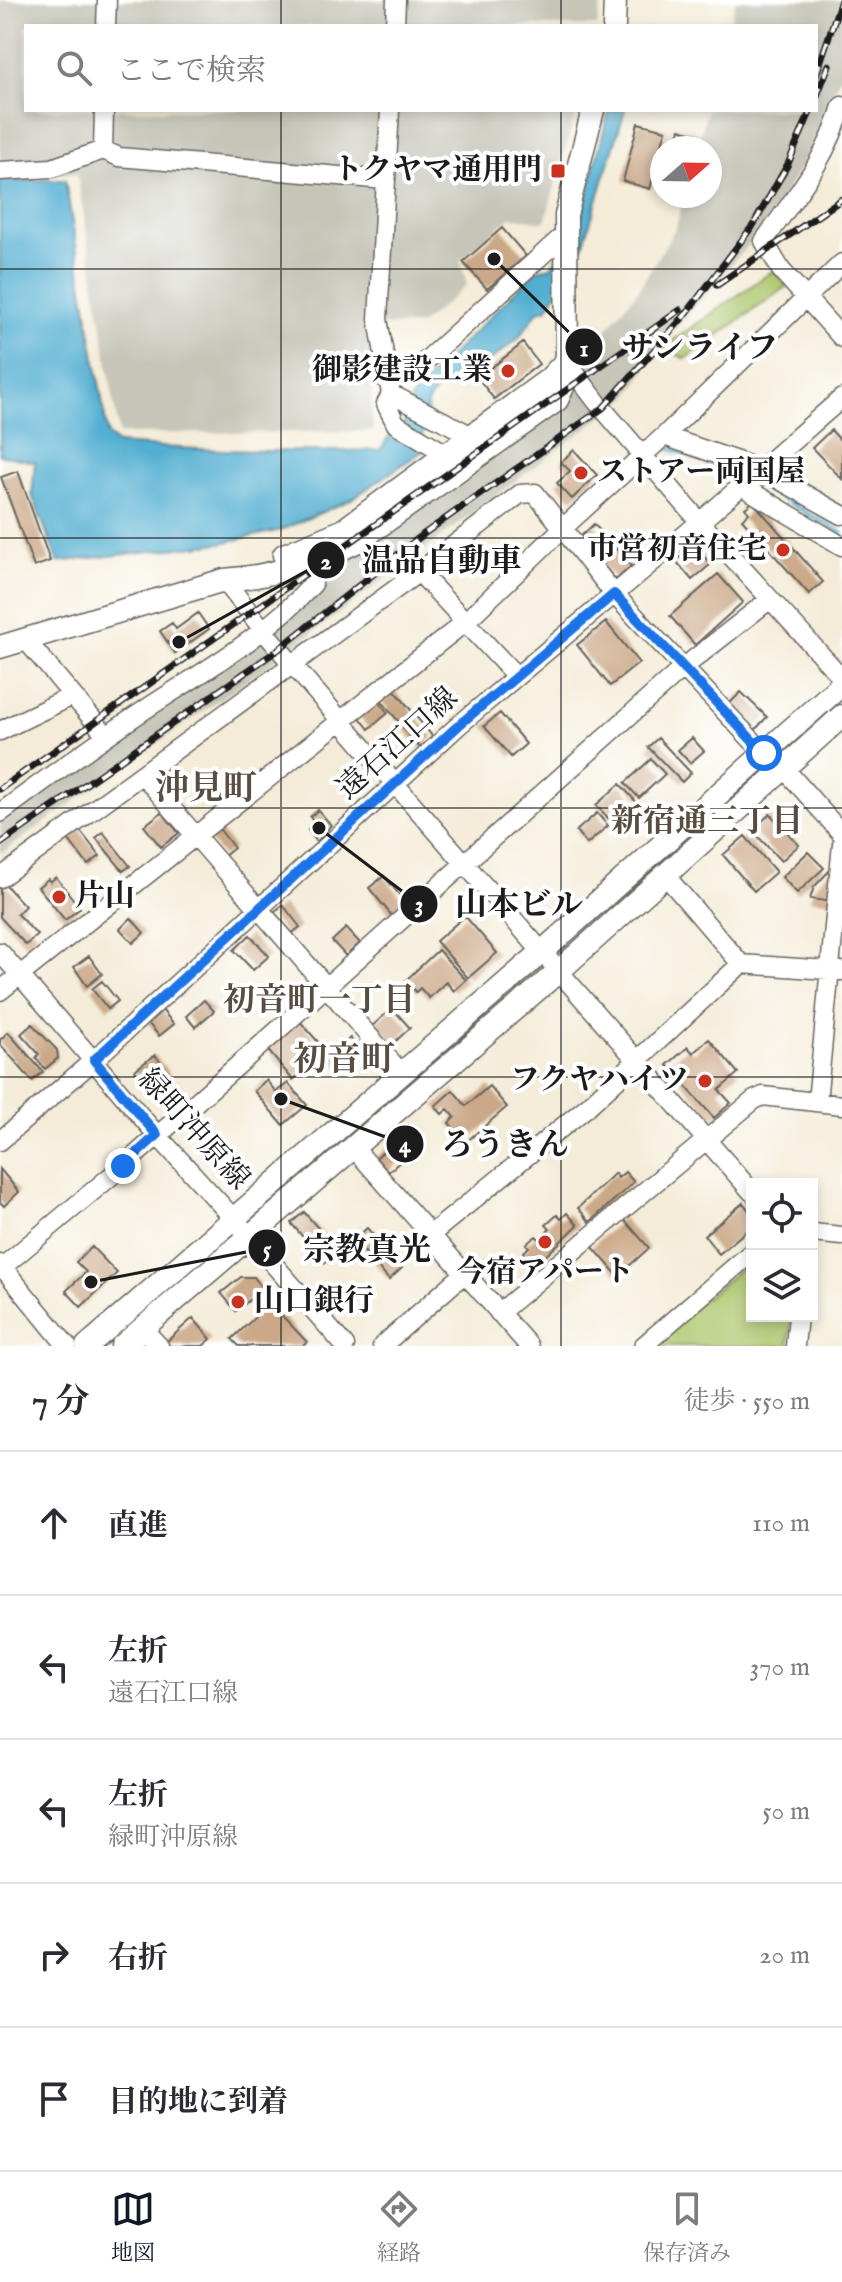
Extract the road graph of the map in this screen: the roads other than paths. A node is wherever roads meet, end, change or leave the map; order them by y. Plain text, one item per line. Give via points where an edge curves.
1 (107, 0) edge
2 (396, 0) edge
3 (615, 0) edge
4 (106, 24) edge
5 (395, 24) edge
6 (614, 24) edge
7 (842, 106) edge
8 (104, 112) edge
9 (390, 112) edge
10 (592, 112) edge
11 (839, 133) edge
12 (103, 150) junction
13 (0, 171) edge
14 (386, 180) junction
15 (565, 238) junction
16 (842, 263) edge
17 (807, 298) junction
18 (842, 338) edge
19 (566, 361) junction
20 (394, 392) junction
21 (842, 398) edge
22 (472, 436) junction
23 (664, 436) junction
24 (643, 454) junction
25 (448, 455) junction
26 (749, 478) junction
27 (842, 515) edge
28 (700, 522) junction
29 (564, 527) junction
30 (842, 546) edge
31 (309, 562) junction
32 (419, 572) junction
33 (224, 580) junction
34 (614, 594) junction
35 (769, 600) junction
36 (464, 623) junction
37 (263, 631) junction
38 (25, 639) junction
39 (0, 647) edge
40 (292, 663) junction
41 (684, 667) junction
42 (516, 676) junction
43 (842, 681) edge
44 (72, 696) junction
45 (842, 716) edge
46 (341, 721) junction
47 (0, 731) edge
48 (106, 735) junction
49 (764, 753) junction
50 (783, 767) junction
51 (142, 774) junction
52 (396, 785) junction
53 (0, 813) edge
54 (842, 834) edge
55 (195, 836) junction
56 (842, 844) edge
57 (466, 864) junction
58 (665, 875) junction
59 (0, 878) edge
60 (257, 908) junction
61 (543, 951) junction
62 (0, 952) edge
63 (741, 964) junction
64 (560, 970) junction
65 (835, 970) edge
66 (21, 975) junction
67 (324, 986) junction
68 (0, 991) edge
69 (94, 1060) junction
70 (639, 1061) junction
71 (401, 1073) junction
72 (817, 1102) junction
73 (842, 1105) edge
74 (157, 1135) junction
75 (705, 1139) junction
76 (0, 1141) edge
77 (353, 1147) junction
78 (746, 1185) edge
79 (235, 1220) junction
80 (818, 1234) edge
81 (430, 1235) junction
82 (842, 1236) edge
83 (250, 1238) junction
84 (746, 1257) edge
85 (1, 1267) edge
86 (465, 1273) junction
87 (499, 1313) junction
88 (797, 1322) edge
89 (142, 1328) junction
90 (67, 1346) edge
91 (87, 1346) edge
92 (122, 1346) edge
93 (159, 1346) edge
94 (345, 1346) edge
95 (382, 1346) edge
96 (529, 1346) edge
97 (643, 1346) edge
98 (795, 1346) edge

1 - 4 street
2 - 5 street
3 - 6 main road
7 - 11 street
8 - 12 street
9 - 14 street
10 - 15 main road
11 - 17 street via 764,241
12 - 13 street via 52,168
12 - 14 street via 119,157
14 - 20 street via 378,319
15 - 19 main road
15 - 20 street
16 - 17 street
17 - 18 street
17 - 23 street
19 - 22 main road
19 - 24 street
19 - 31 main road via 567,378 557,400 358,541
20 - 22 street
20 - 25 street via 386,404 396,424
21 - 26 street, 遠石江口線
22 - 25 main road
23 - 24 street
23 - 26 street
24 - 28 street
24 - 29 street
25 - 33 main road via 342,531
26 - 27 street
26 - 28 street, 遠石江口線
26 - 30 street
28 - 34 street, 遠石江口線
28 - 35 street
29 - 32 street via 535,493 520,494
29 - 34 street
29 - 36 street
31 - 33 main road via 256,578
31 - 37 street via 313,584
32 - 36 street
32 - 40 street
33 - 37 street
33 - 38 main road
34 - 41 street
34 - 42 street, 遠石江口線
35 - 41 street
35 - 43 street
36 - 42 street
36 - 46 street
37 - 40 street
37 - 48 street
38 - 39 main road
38 - 44 street
40 - 46 street
40 - 51 street
41 - 49 street
41 - 57 street
42 - 52 street, 遠石江口線
43 - 49 main road
44 - 47 street
44 - 48 street
45 - 50 main road
46 - 52 street
46 - 55 street
48 - 53 street
49 - 61 main road
50 - 54 street
50 - 58 main road
51 - 55 street
51 - 59 street
52 - 57 street
52 - 60 street, 遠石江口線
55 - 60 street
55 - 66 street
56 - 65 street
57 - 61 street
57 - 67 street
58 - 63 street
58 - 64 main road
60 - 67 street
60 - 69 street, 遠石江口線
61 - 64 street
61 - 71 main road
62 - 66 street, 緑町沖原線
63 - 65 street
63 - 70 street
64 - 70 street
64 - 77 main road
65 - 72 street
66 - 68 street
66 - 69 street, 緑町沖原線
67 - 71 street
67 - 74 street
69 - 74 street, 緑町沖原線
69 - 76 street, 遠石江口線
70 - 75 street
70 - 81 street
71 - 79 main road
72 - 73 street
72 - 75 street via 763,1096
74 - 79 street, 緑町沖原線
74 - 85 street
75 - 78 street
75 - 87 street
77 - 81 street
77 - 83 main road
79 - 83 street, 緑町沖原線
79 - 91 main road
80 - 82 street
81 - 86 street
83 - 89 main road
83 - 94 street, 緑町沖原線
84 - 97 street
85 - 90 street
86 - 87 street
86 - 95 street
87 - 96 street
88 - 98 street
89 - 92 main road
89 - 93 street

